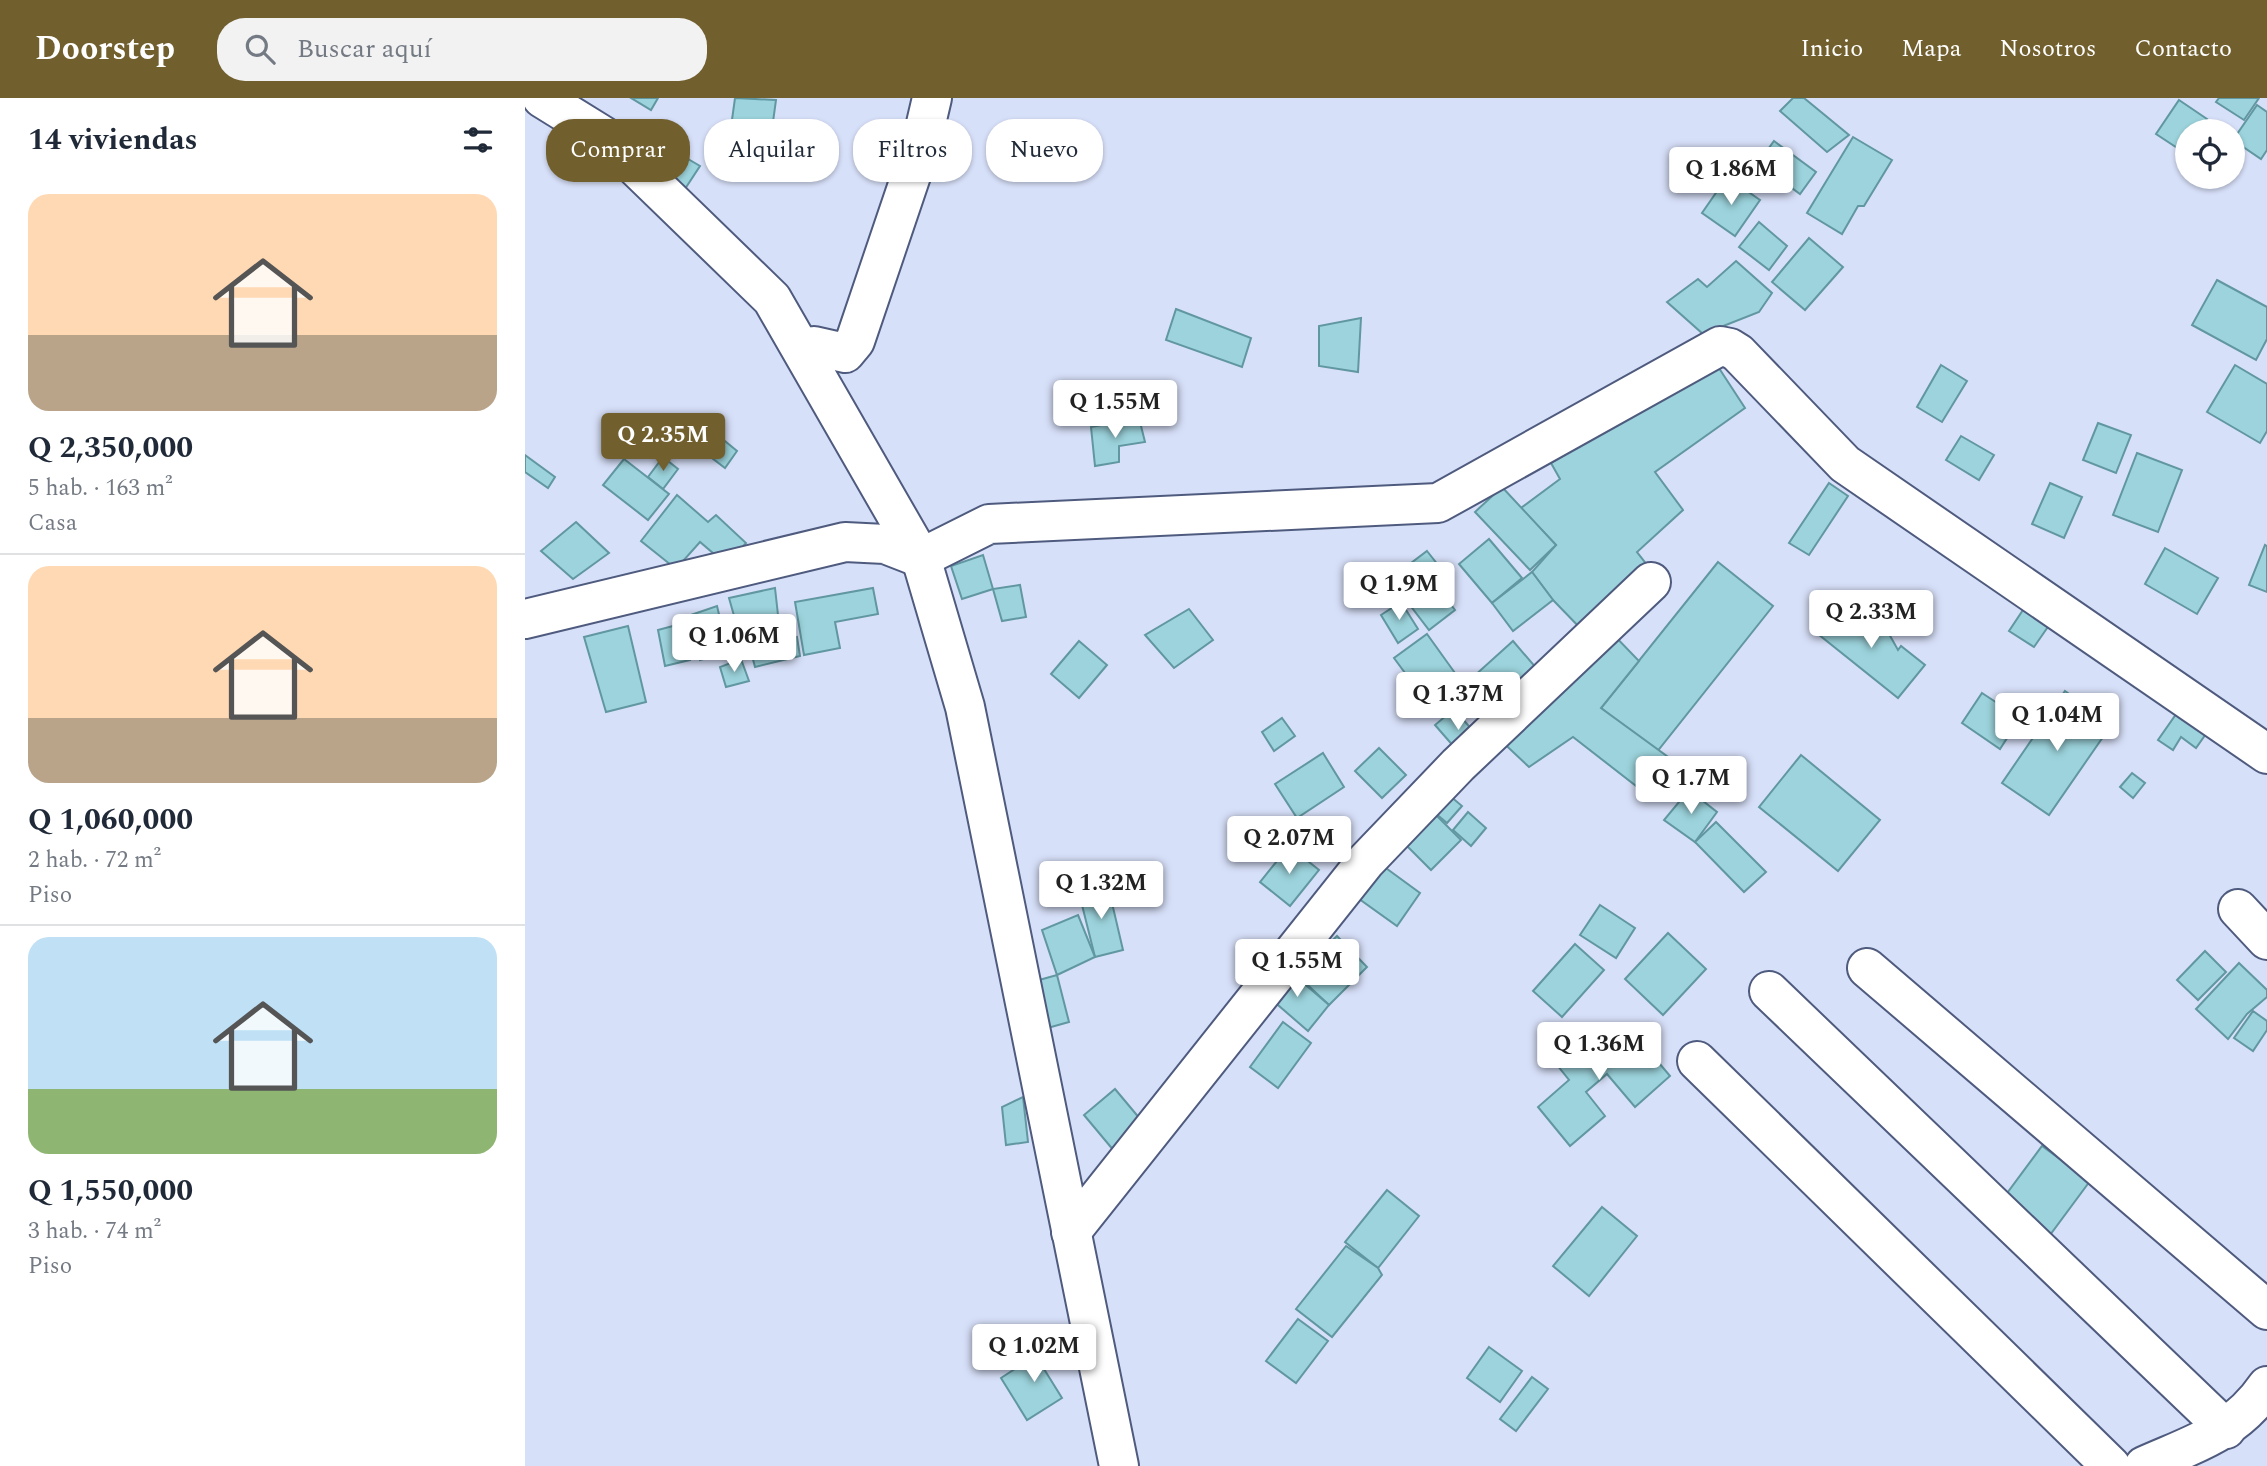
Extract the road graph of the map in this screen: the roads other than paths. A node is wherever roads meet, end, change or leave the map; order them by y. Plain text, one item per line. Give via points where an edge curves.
1 (542, 98) edge
2 (932, 98) edge
3 (801, 349) junction
4 (921, 558) junction
5 (1651, 582) dead end
6 (525, 619) edge
7 (2267, 754) edge
8 (2238, 909) dead end
9 (2267, 940) edge
10 (1867, 968) dead end
11 (1769, 991) dead end
12 (1697, 1061) dead end
13 (1071, 1232) junction
14 (2267, 1310) edge
15 (2267, 1386) edge
16 (2226, 1429) junction
17 (1107, 1460) edge
18 (2111, 1466) edge
19 (2144, 1466) edge

1 - 3 street via 605,137 625,156 772,299
2 - 3 street via 920,149 855,341 845,352 814,346
3 - 4 street
4 - 6 street via 885,544 845,542
4 - 7 street via 989,524 1438,503 1720,346 1738,353 1845,464
4 - 13 street via 965,707
5 - 13 street via 1458,765 1366,860
8 - 9 street
10 - 14 street
11 - 16 street
12 - 18 street
13 - 17 street
15 - 16 street via 2255,1405
16 - 19 street

